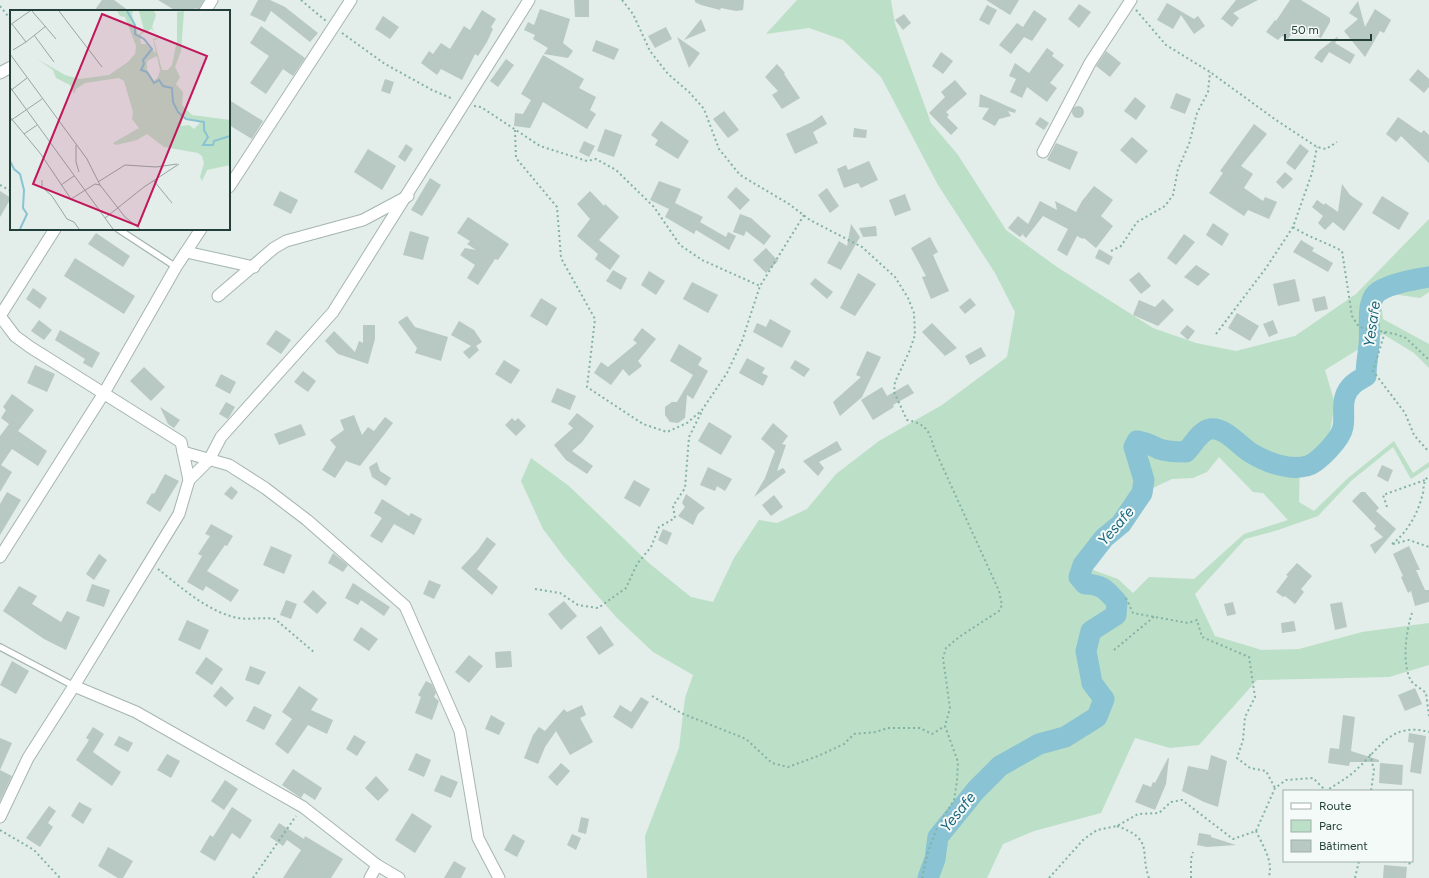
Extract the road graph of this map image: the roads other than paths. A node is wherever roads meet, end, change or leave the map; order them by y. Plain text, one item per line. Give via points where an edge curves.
1 (212, 0) edge
2 (351, 0) edge
3 (529, 0) edge
4 (1129, 2) edge
5 (206, 10) edge
6 (10, 68) edge
7 (0, 73) edge
8 (1043, 152) dead end
9 (230, 185) edge
10 (408, 196) junction
11 (54, 230) edge
12 (120, 230) edge
13 (200, 230) edge
14 (186, 252) junction
15 (176, 267) junction
16 (254, 267) junction
17 (218, 296) dead end
18 (104, 393) junction
19 (183, 452) junction
20 (209, 460) junction
21 (189, 480) junction
22 (0, 557) edge
23 (0, 646) edge
24 (74, 686) junction
25 (0, 817) edge
26 (377, 865) junction
27 (370, 878) edge
28 (399, 878) edge
29 (499, 878) edge

1 - 5 street
2 - 9 street
3 - 10 street
4 - 8 street via 1090,63
6 - 7 street
10 - 16 street via 363,220 286,241 274,248
10 - 20 street via 334,312 221,437
11 - 18 street via 0,316 15,336
12 - 15 lane
13 - 14 street
14 - 15 street
14 - 16 street
15 - 18 street
16 - 17 street
18 - 19 street via 181,442
18 - 22 street
19 - 20 street
19 - 21 street
20 - 21 street
20 - 29 street via 229,465 265,488 307,520 405,606 460,732 478,838
21 - 24 street via 179,514
23 - 24 lane
24 - 25 street via 28,758
24 - 26 street via 136,712 303,807
26 - 27 street
26 - 28 street

